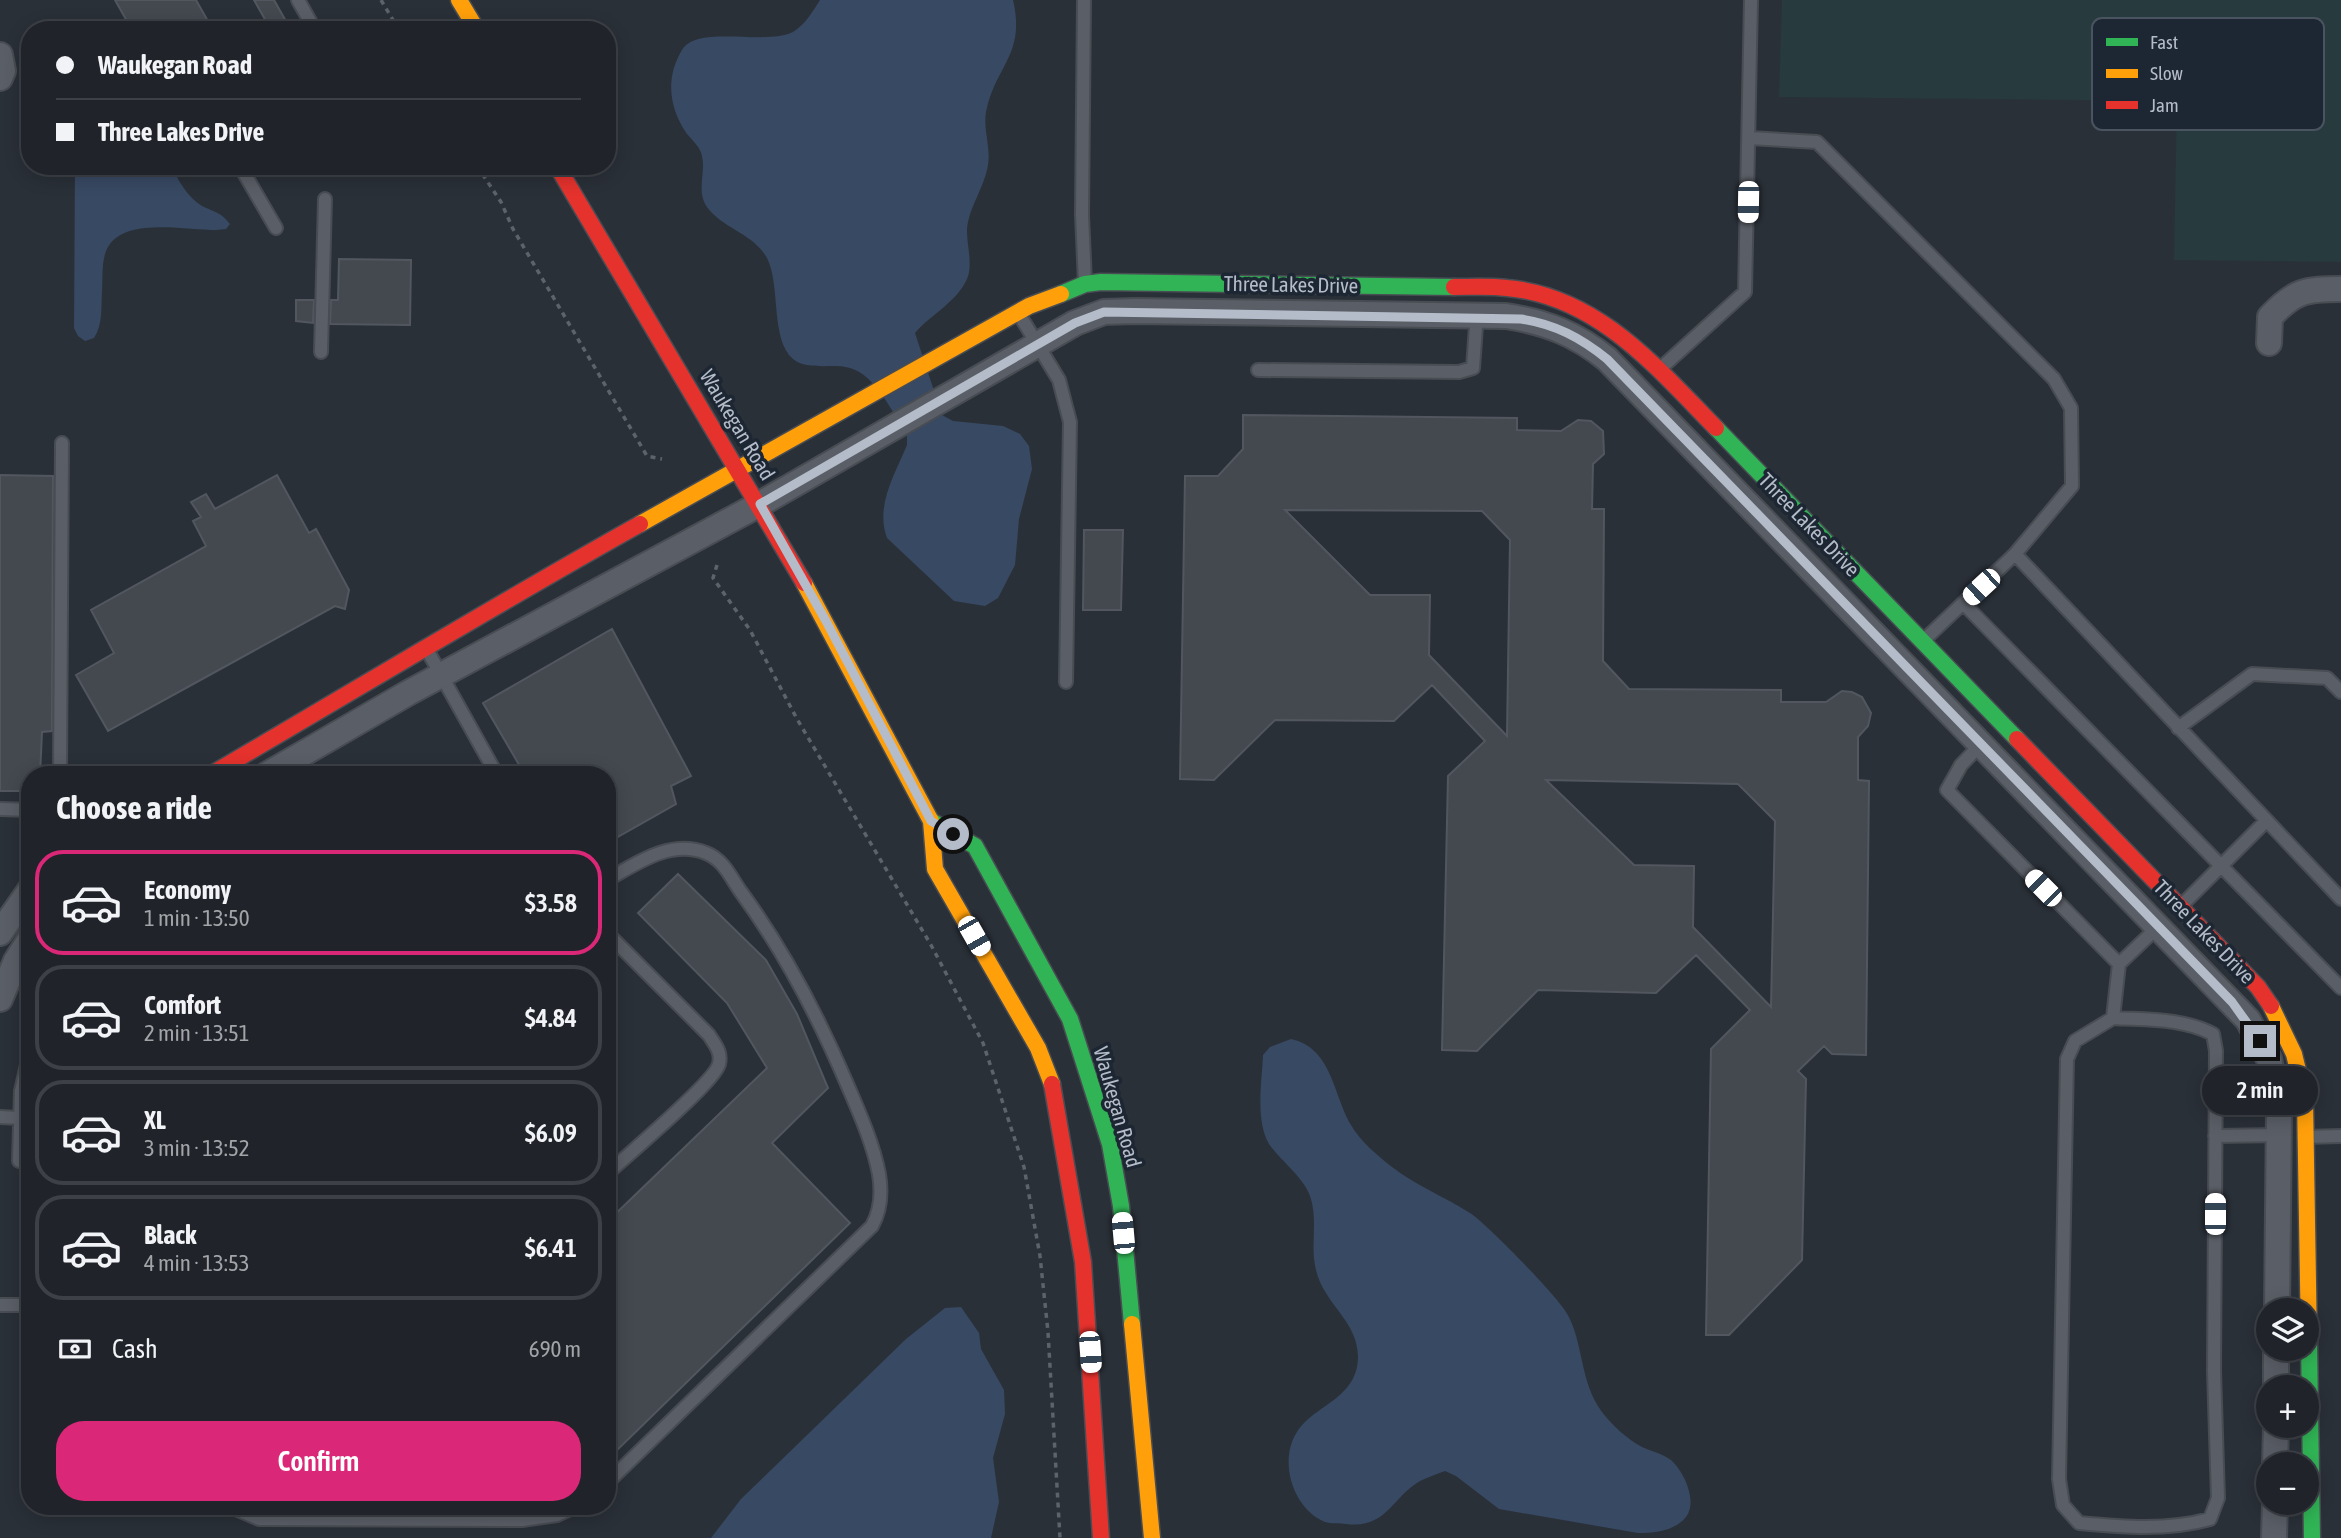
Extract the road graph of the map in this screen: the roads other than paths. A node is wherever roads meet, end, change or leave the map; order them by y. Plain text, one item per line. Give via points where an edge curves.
1 (298, 0) edge
2 (459, 0) edge
3 (1084, 0) edge
4 (1751, 0) edge
5 (309, 21) edge
6 (472, 21) edge
7 (1749, 138) junction
8 (245, 175) edge
9 (562, 175) edge
10 (325, 200) dead end
11 (275, 228) dead end
12 (1085, 284) junction
13 (1477, 287) junction
14 (2341, 289) edge
15 (1018, 312) junction
16 (1477, 316) junction
17 (2269, 343) dead end
18 (1036, 345) junction
19 (321, 352) dead end
20 (1258, 370) dead end
21 (1648, 380) junction
22 (62, 443) dead end
23 (739, 468) junction
24 (760, 504) junction
25 (2015, 554) junction
26 (1963, 603) junction
27 (426, 648) junction
28 (1911, 651) junction
29 (442, 677) junction
30 (1066, 682) dead end
31 (2341, 692) edge
32 (2003, 725) junction
33 (2178, 728) junction
34 (1981, 744) junction
35 (60, 766) edge
36 (225, 766) edge
37 (282, 766) edge
38 (492, 766) edge
39 (0, 809) edge
40 (21, 810) edge
41 (931, 821) junction
42 (2266, 821) junction
43 (2219, 865) junction
44 (616, 875) edge
45 (2341, 899) edge
46 (21, 903) edge
47 (2180, 907) junction
48 (2159, 926) junction
49 (0, 933) edge
50 (616, 942) edge
51 (21, 954) edge
52 (2119, 964) junction
53 (2341, 988) edge
54 (0, 999) edge
55 (2113, 1018) junction
56 (21, 1096) edge
57 (0, 1117) edge
58 (18, 1118) junction
59 (2279, 1135) junction
60 (2215, 1136) junction
61 (2341, 1136) edge
62 (2308, 1138) junction
63 (19, 1161) dead end
64 (616, 1166) edge
65 (2277, 1298) edge
66 (0, 1305) edge
67 (21, 1305) edge
68 (616, 1474) edge
69 (250, 1515) edge
70 (557, 1515) edge
71 (2291, 1527) edge
72 (1101, 1538) edge
73 (1152, 1538) edge

1 - 5 lane
2 - 6 street
3 - 12 lane
4 - 7 lane
7 - 21 lane via 1745,292
7 - 25 lane via 1817,142 2054,379 2071,408 2073,486
8 - 11 lane
9 - 23 street, Waukegan Road
10 - 19 lane
12 - 13 street, Three Lakes Drive
12 - 15 street, Three Lakes Drive
13 - 16 lane
13 - 21 street, Three Lakes Drive via 1535,292 1576,306 1637,348
14 - 17 street via 2293,294 2270,317
15 - 18 lane
15 - 23 street, Three Lakes Drive
16 - 18 street, Three Lakes Drive via 1104,312
16 - 20 lane via 1473,368 1459,372
16 - 21 street, Three Lakes Drive via 1536,321 1583,339
18 - 24 street, Three Lakes Drive
18 - 30 lane via 1059,380 1070,422
21 - 28 street, Three Lakes Drive
22 - 35 lane
23 - 24 street, Waukegan Road
23 - 27 street, Three Lakes Drive
24 - 29 street, Three Lakes Drive
24 - 41 street, Waukegan Road
25 - 26 lane
25 - 33 lane
26 - 28 lane
26 - 43 lane
27 - 29 lane
27 - 36 street, Three Lakes Drive
28 - 32 street, Three Lakes Drive
28 - 34 street, Three Lakes Drive
29 - 37 street, Three Lakes Drive
29 - 38 lane
31 - 33 lane via 2327,678 2252,674
32 - 34 lane
32 - 47 street, Three Lakes Drive
33 - 42 lane
34 - 48 street, Three Lakes Drive
34 - 52 lane via 1961,765 1947,790
39 - 40 lane
41 - 72 street, Waukegan Road via 935,869 1038,1048 1052,1084 1083,1262
41 - 73 street, Waukegan Road via 975,846 1070,1019 1110,1144 1121,1206
42 - 43 lane
42 - 45 lane
43 - 47 lane
43 - 53 lane
44 - 68 lane via 676,849 703,852 721,863 771,932 825,1031 874,1156 880,1187 878,1215 872,1226
46 - 49 street
47 - 48 lane
47 - 62 street, Three Lakes Drive via 2258,987 2286,1030 2301,1074
48 - 52 lane
48 - 59 street, Three Lakes Drive via 2232,1002 2260,1041 2276,1084
50 - 64 lane via 709,1035 720,1061 706,1082
51 - 54 street
52 - 55 lane
55 - 60 lane via 2172,1021 2213,1034
55 - 60 lane via 2075,1041 2067,1059 2059,1479 2063,1506 2079,1523 2183,1526 2210,1519 2217,1498
56 - 58 lane
57 - 58 lane
58 - 63 lane
59 - 60 lane
59 - 62 lane
59 - 65 street, Three Lakes Drive
61 - 62 lane
62 - 71 street, Three Lakes Drive
66 - 67 lane
69 - 70 lane via 259,1519 522,1520

